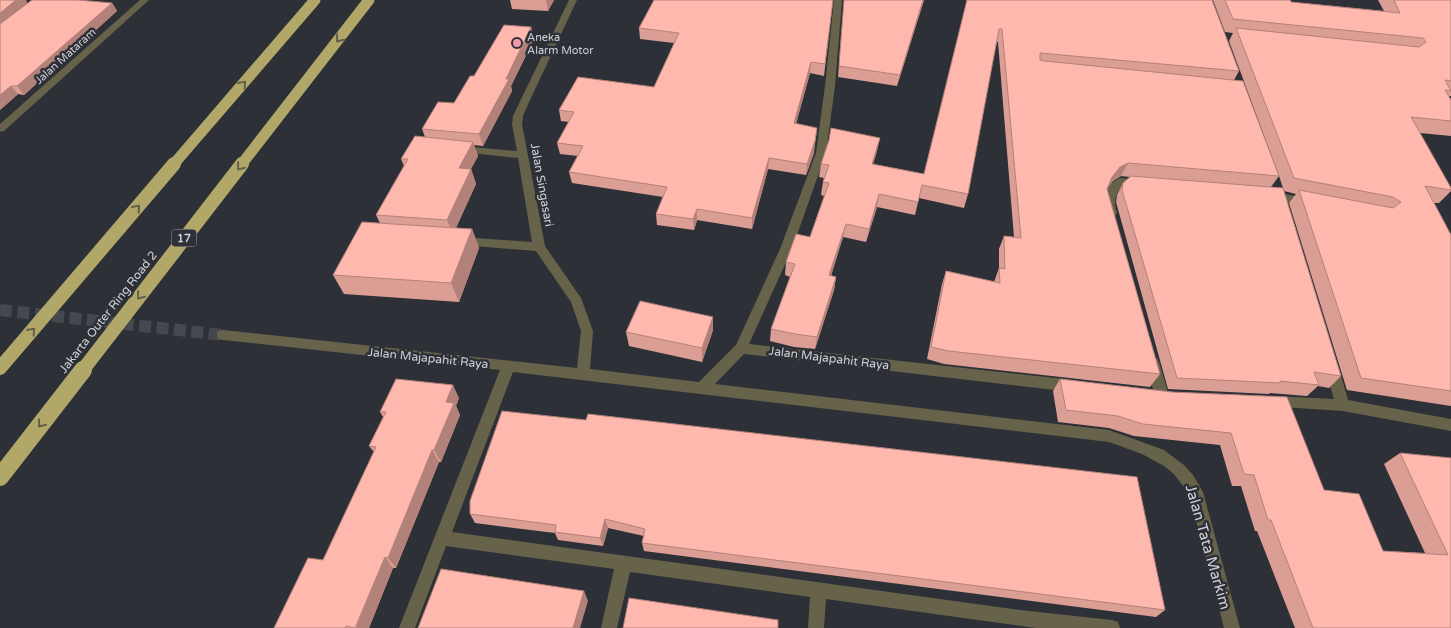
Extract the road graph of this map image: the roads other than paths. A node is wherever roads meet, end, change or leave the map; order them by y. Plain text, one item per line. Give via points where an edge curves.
1 (144, 0) edge
2 (315, 0) edge
3 (369, 0) edge
4 (573, 0) edge
5 (838, 0) edge
6 (0, 129) edge
7 (446, 148) edge
8 (523, 156) junction
9 (1151, 185) edge
10 (1259, 195) edge
11 (1316, 204) edge
12 (1113, 221) edge
13 (449, 240) edge
14 (539, 247) junction
15 (223, 335) tunnel mouth
16 (741, 348) junction
17 (1149, 350) edge
18 (1329, 358) edge
19 (508, 366) junction
20 (0, 368) edge
21 (583, 374) junction
22 (1085, 387) edge
23 (702, 388) junction
24 (1143, 394) edge
25 (1257, 401) edge
26 (1343, 405) junction
27 (1451, 424) edge
28 (1156, 451) joint
29 (0, 477) edge
30 (442, 538) junction
31 (624, 562) junction
32 (819, 589) junction
33 (1021, 623) edge
34 (407, 628) edge
35 (609, 628) edge
36 (816, 628) edge
37 (1112, 628) edge
38 (1232, 628) edge

1 - 6 street, Jalan Mataram
20 -> 2 highway, bridge
3 -> 29 highway, Jakarta Outer Ring Road 2 / 17, bridge
4 - 8 street, Jalan Singasari via 518,116
5 - 16 street via 821,153 786,249
7 - 8 street
8 - 14 street, Jalan Singasari
9 - 12 street via 1121,182 1110,193 1108,202
10 - 11 street
13 - 14 street
14 - 21 street, Jalan Singasari via 577,301 587,331
15 - 19 street, Jalan Majapahit Raya
16 - 22 street, Jalan Majapahit Raya
16 - 23 street
17 - 24 street via 1167,396
18 - 26 street
19 - 21 street, Jalan Majapahit Raya
19 - 30 street
21 - 23 street, Jalan Majapahit Raya
23 - 28 street, Jalan Majapahit Raya via 1108,436
25 - 26 street
26 - 27 street
28 - 38 street, Jalan Tata Markim via 1188,477 1196,492
30 - 31 street
30 - 34 street
31 - 32 street
31 - 35 street
32 - 33 street
32 - 36 street
33 - 37 street

